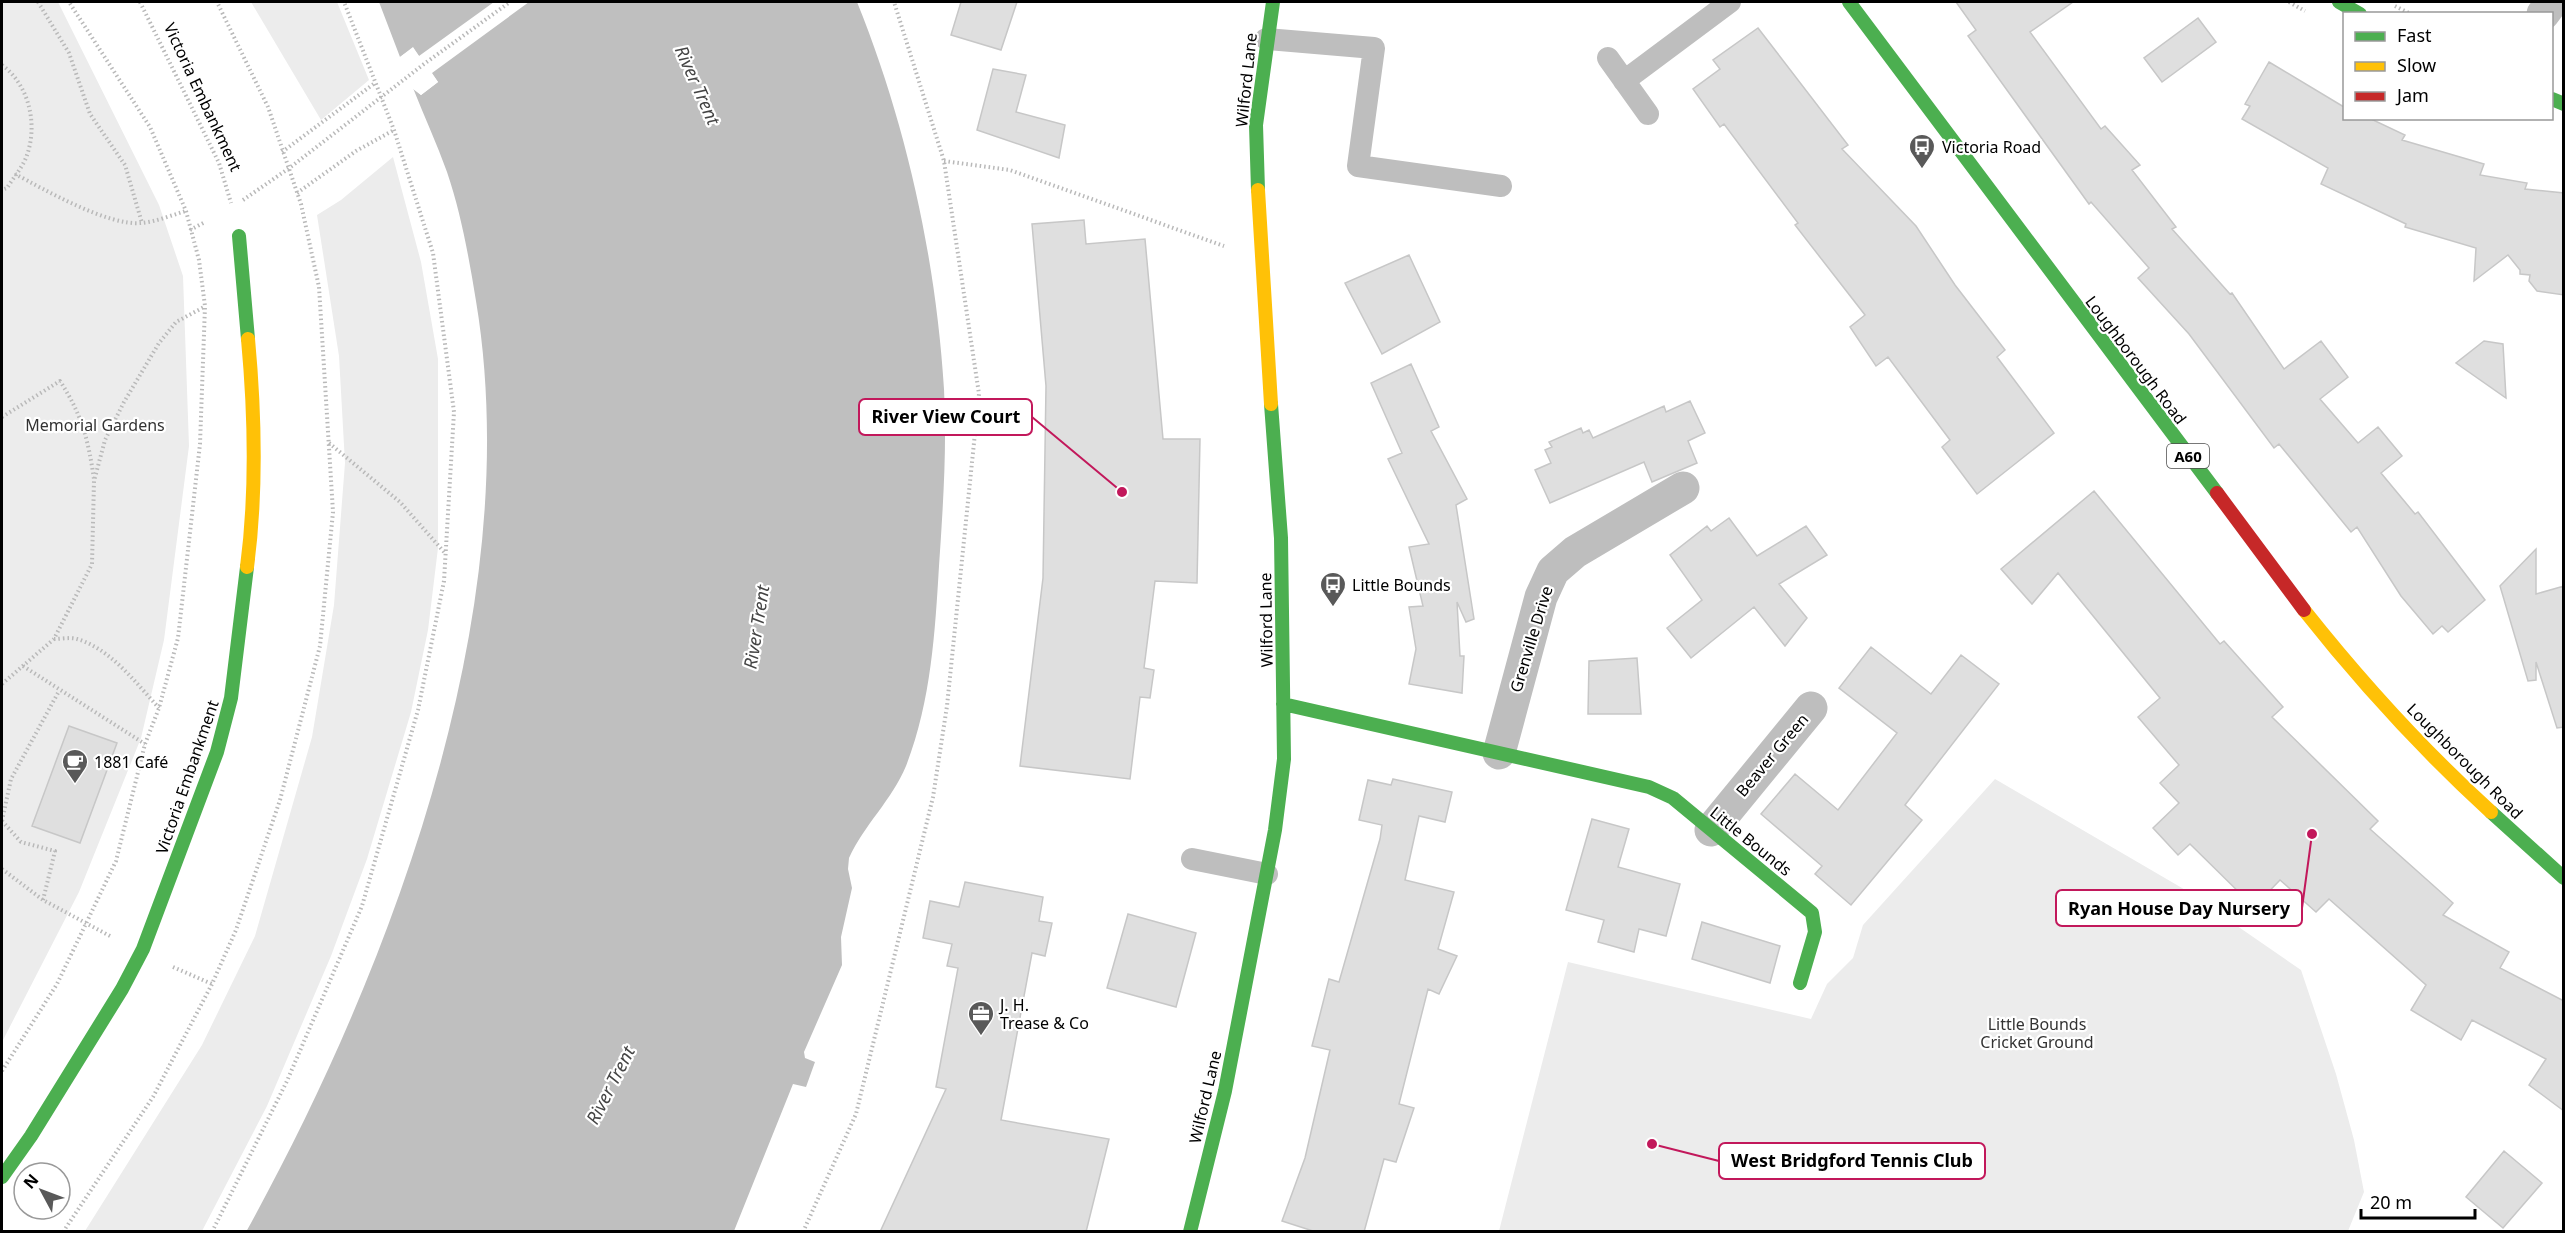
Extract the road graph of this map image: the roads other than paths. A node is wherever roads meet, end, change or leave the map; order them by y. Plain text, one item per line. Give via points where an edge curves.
1 (1273, 2) edge
2 (1730, 2) edge
3 (1849, 2) edge
4 (2339, 2) edge
5 (2356, 12) edge
6 (1266, 39) junction
7 (1608, 58) dead end
8 (1624, 81) junction
9 (1648, 114) dead end
10 (1501, 186) dead end
11 (239, 236) dead end
12 (1683, 488) dead end
13 (1283, 704) junction
14 (1811, 708) dead end
15 (1498, 753) junction
16 (1711, 830) junction
17 (1192, 859) dead end
18 (1267, 874) junction
19 (2564, 878) edge
20 (1800, 983) dead end
21 (2, 1177) edge
22 (1190, 1232) edge

1 - 6 main road, Wilford Lane
2 - 8 lane
3 - 19 main road, Loughborough Road / A60 via 2306,612 2386,707 2444,768
4 - 5 main road
6 - 10 lane via 1374,48 1358,166
6 - 13 main road, Wilford Lane via 1256,125 1263,307 1281,538
7 - 8 lane
8 - 9 lane
11 - 21 main road, Victoria Embankment via 255,421 252,529 231,698 217,752 143,949 122,989
12 - 15 street, Grenville Drive via 1575,552 1553,571 1541,597
13 - 15 main road, Little Bounds
13 - 18 main road, Wilford Lane via 1284,759
14 - 16 street, Beaver Green
15 - 16 main road, Little Bounds via 1649,787 1672,798
16 - 20 main road, Little Bounds via 1812,913 1815,932
17 - 18 lane
18 - 22 main road, Wilford Lane via 1225,1091

